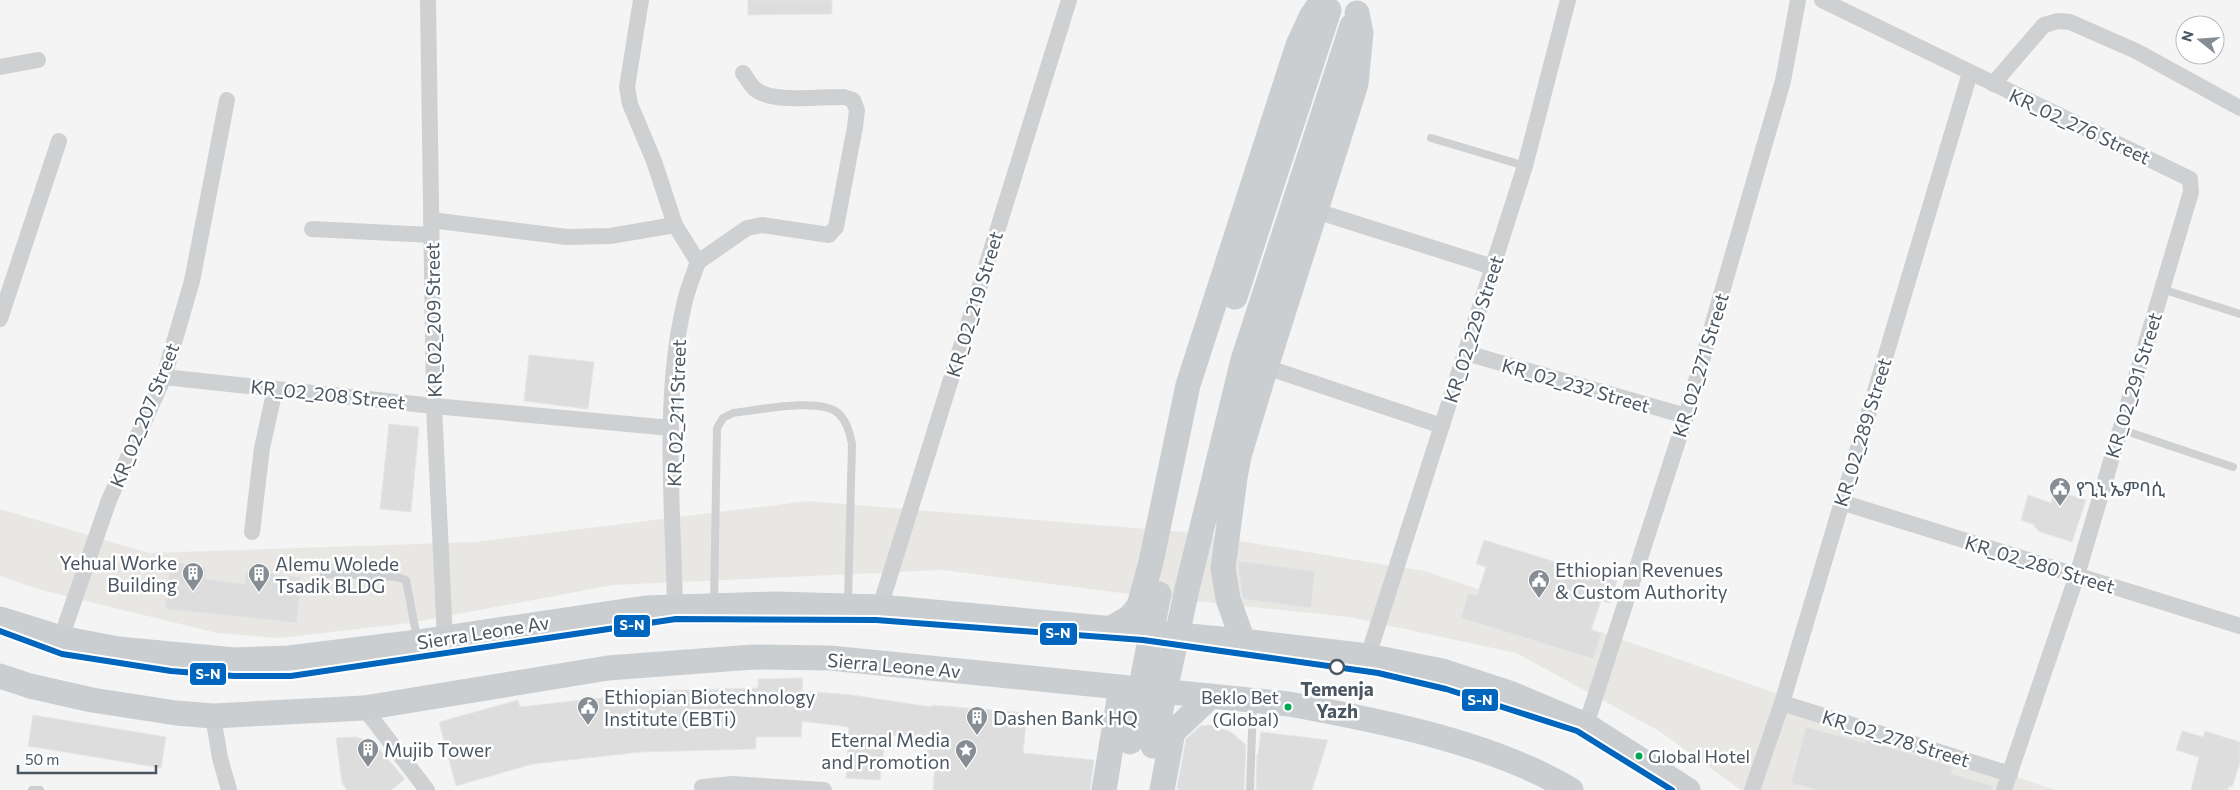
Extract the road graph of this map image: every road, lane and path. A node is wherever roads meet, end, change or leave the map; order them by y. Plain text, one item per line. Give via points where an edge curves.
1 (428, 0) edge
2 (641, 0) edge
3 (1069, 0) edge
4 (1322, 0) edge
5 (1332, 0) edge
6 (1568, 0) edge
7 (1798, 0) edge
8 (1822, 0) edge
9 (1359, 7) edge
10 (38, 60) dead end
11 (0, 68) edge
12 (743, 73) dead end
13 (1970, 73) junction
14 (1993, 84) junction
15 (227, 100) dead end
16 (2240, 108) edge
17 (1431, 138) dead end
18 (59, 141) dead end
19 (1525, 166) junction
20 (2190, 179) joint
21 (1316, 211) junction
22 (675, 225) junction
23 (431, 227) junction
24 (312, 229) dead end
25 (698, 262) junction
26 (1493, 267) junction
27 (2162, 289) junction
28 (2240, 314) edge
29 (0, 319) edge
30 (1466, 353) junction
31 (1266, 367) junction
32 (164, 377) junction
33 (275, 389) junction
34 (434, 406) junction
35 (1686, 416) junction
36 (1442, 426) junction
37 (671, 428) junction
38 (2120, 429) junction
39 (2233, 467) dead end
40 (1841, 502) junction
41 (252, 532) dead end
42 (324, 574) dead end
43 (2077, 576) junction
44 (714, 605) junction
45 (675, 606) junction
46 (848, 606) junction
47 (880, 607) junction
48 (0, 619) edge
49 (2240, 626) edge
50 (1108, 630) junction
51 (60, 638) junction
52 (445, 639) junction
53 (1243, 641) junction
54 (418, 642) junction
55 (1368, 656) junction
56 (0, 676) edge
57 (1121, 687) junction
58 (1211, 696) junction
59 (1254, 701) junction
60 (1782, 703) junction
61 (364, 708) junction
62 (213, 716) junction
63 (1586, 725) junction
64 (1142, 744) junction
65 (2010, 774) junction
66 (702, 787) dead end
67 (1563, 788) edge
68 (32, 790) edge
69 (40, 790) edge
70 (229, 790) edge
71 (427, 790) edge
72 (824, 790) edge
73 (1104, 790) edge
74 (1120, 790) edge
75 (1144, 790) edge
76 (1162, 790) edge
77 (1250, 790) edge
78 (1688, 790) edge
79 (1752, 790) edge
80 (2004, 790) edge

1 - 23 street, KR_02_209 Street
2 - 22 street via 627,87 630,104 654,161
3 - 47 street, KR_02_219 Street
4 - 50 main road via 1298,45 1188,385 1139,606 1130,617
5 - 64 main road, bridge via 1194,420 1159,594
6 - 19 street, KR_02_229 Street
7 - 35 street, KR_02_271 Street via 1783,81
8 - 13 street, KR_02_276 Street
9 - 21 main road via 1361,33 1356,84
9 - 64 main road, bridge via 1243,360 1187,590
10 - 11 street
12 - 25 street via 754,88 771,96 844,96 853,100 855,126 836,227 829,235 762,225 747,228
13 - 14 street, KR_02_276 Street
13 - 40 street, KR_02_289 Street
14 - 16 street via 2044,25 2070,22 2136,51
14 - 20 street, KR_02_276 Street
15 - 32 street, KR_02_207 Street via 192,281
17 - 19 lane
18 - 29 street
19 - 26 street, KR_02_229 Street
20 - 27 street, KR_02_291 Street via 2191,192
21 - 26 street
21 - 31 main road
22 - 23 street via 610,236 567,237
22 - 25 street
23 - 24 street
23 - 34 street, KR_02_209 Street
25 - 37 street, KR_02_211 Street via 684,303 677,342
26 - 30 street, KR_02_229 Street
27 - 28 lane
27 - 38 street, KR_02_291 Street
30 - 35 street, KR_02_232 Street
30 - 36 street, KR_02_229 Street
31 - 36 street
31 - 53 main road via 1239,456 1223,568 1228,599
32 - 33 street, KR_02_208 Street
32 - 51 street, KR_02_207 Street via 109,500
33 - 34 street, KR_02_208 Street
33 - 41 street via 262,448
34 - 37 street, KR_02_208 Street
34 - 52 street, KR_02_209 Street
35 - 63 street, KR_02_271 Street
36 - 55 street, KR_02_229 Street
37 - 45 street, KR_02_211 Street
38 - 39 lane
38 - 43 street, KR_02_291 Street
40 - 43 street, KR_02_280 Street
40 - 60 street, KR_02_289 Street
42 - 54 lane via 406,580
43 - 49 street, KR_02_280 Street
43 - 65 street, KR_02_291 Street
44 - 45 main road, Sierra Leone Av
44 - 46 main road, Sierra Leone Av
44 - 46 lane via 717,428 724,418 734,413 815,405 830,407 839,414 848,427 852,444
45 - 52 main road, Sierra Leone Av via 593,615
46 - 47 main road, Sierra Leone Av
47 - 50 main road, Sierra Leone Av
48 - 51 main road, Sierra Leone Av
50 - 53 main road, Sierra Leone Av
51 - 54 main road, Sierra Leone Av via 118,650 235,660 289,658
52 - 54 main road, Sierra Leone Av
53 - 55 main road, Sierra Leone Av
55 - 63 main road, Sierra Leone Av via 1442,671 1512,694
56 - 62 main road, Sierra Leone Av via 92,700
57 - 58 main road, Sierra Leone Av
57 - 61 main road, Sierra Leone Av via 839,659 753,657 600,669
57 - 73 main road
58 - 59 main road, Sierra Leone Av
58 - 76 main road via 1173,732
59 - 67 main road, Sierra Leone Av via 1341,714 1425,734 1494,755
59 - 77 lane
60 - 65 street, KR_02_278 Street
60 - 79 street, KR_02_289 Street
61 - 62 main road, Sierra Leone Av
61 - 71 street
62 - 70 street
63 - 78 main road, Sierra Leone Av
64 - 74 main road
64 - 75 main road
65 - 80 street, KR_02_291 Street
66 - 72 street via 732,784
68 - 69 lane

